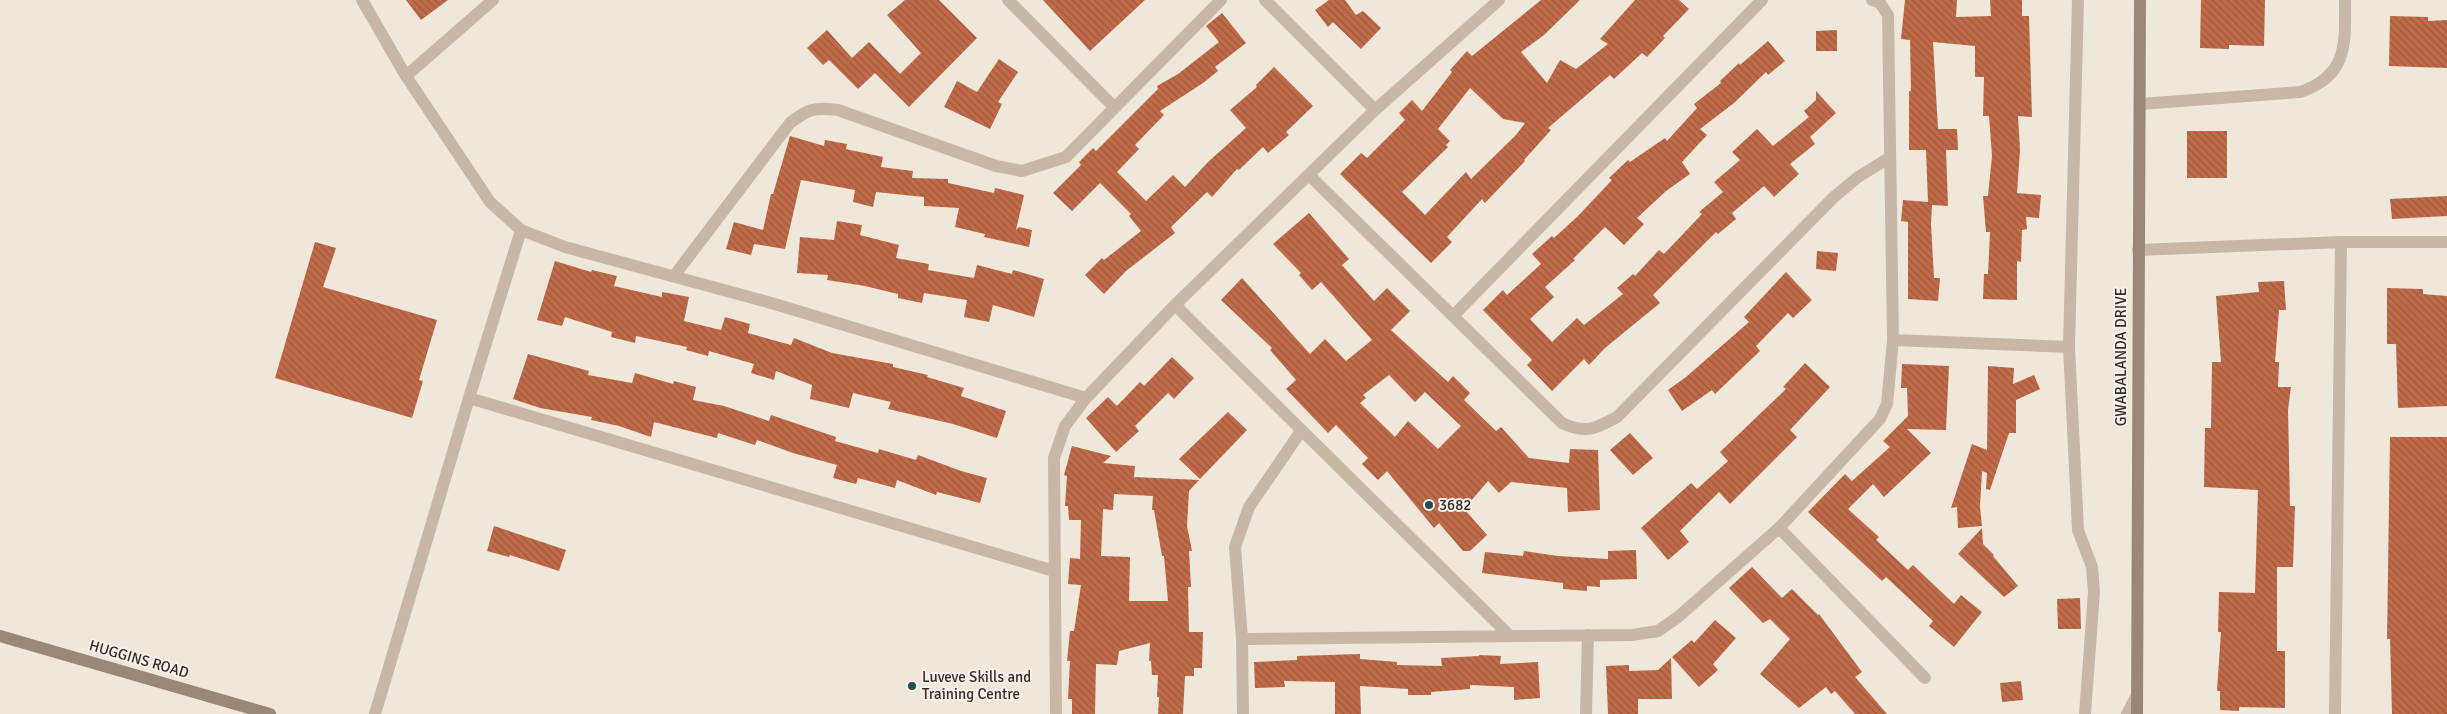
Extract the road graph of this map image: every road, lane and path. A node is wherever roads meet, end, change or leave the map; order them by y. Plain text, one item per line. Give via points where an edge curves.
1 (362, 0) edge
2 (494, 0) edge
3 (1008, 0) edge
4 (1221, 0) edge
5 (1265, 0) edge
6 (1498, 0) edge
7 (1762, 0) edge
8 (1872, 0) edge
9 (2078, 0) edge
10 (2140, 0) edge
11 (2345, 0) edge
12 (406, 76) junction
13 (2140, 104) junction
14 (1114, 107) junction
15 (1375, 110) junction
16 (1889, 158) junction
17 (1309, 175) junction
18 (521, 230) junction
19 (2340, 242) junction
20 (2447, 242) edge
21 (2138, 250) junction
22 (674, 276) junction
23 (1175, 306) junction
24 (1453, 316) junction
25 (1893, 340) junction
26 (2069, 347) junction
27 (469, 398) junction
28 (1086, 398) junction
29 (1301, 432) junction
30 (1779, 528) junction
31 (1054, 571) junction
32 (1588, 635) junction
33 (0, 636) edge
34 (1510, 636) junction
35 (1242, 639) junction
36 (1925, 678) dead end
37 (2137, 695) junction
38 (270, 714) edge
39 (376, 714) edge
40 (1056, 714) edge
41 (1243, 714) edge
42 (1586, 714) edge
43 (2085, 714) edge
44 (2127, 714) edge
45 (2137, 714) edge
46 (2335, 714) edge

1 - 12 street
2 - 12 street
3 - 14 street
4 - 14 street
5 - 15 street
6 - 15 street
7 - 24 street
8 - 16 street via 1880,3 1888,15
9 - 26 street
10 - 13 street, GWABALANDA DRIVE
11 - 13 street via 2344,48 2338,63 2315,86 2300,92
12 - 18 street via 490,202
13 - 21 street, GWABALANDA DRIVE
14 - 22 street via 1066,157 1022,170 996,166 838,110 807,110 790,123
15 - 17 street
16 - 24 street via 1834,197 1617,417 1600,426 1586,431 1562,423
16 - 25 street
17 - 23 street
17 - 24 street
18 - 22 street via 565,247
18 - 27 street
19 - 20 street
19 - 21 street
19 - 46 street
21 - 37 street, GWABALANDA DRIVE
22 - 28 street
23 - 28 street
23 - 29 street
25 - 26 street
25 - 30 street via 1884,412
26 - 43 street via 2078,530 2092,567 2094,592
27 - 31 street
27 - 39 street
28 - 31 street via 1065,426 1054,458
29 - 34 street
29 - 35 street via 1248,507 1235,547
30 - 32 street via 1658,631 1632,635
30 - 36 street
31 - 40 street
32 - 34 street
32 - 42 street
33 - 38 street, HUGGINS ROAD
34 - 35 street
35 - 41 street
37 - 44 street
37 - 45 street, GWABALANDA DRIVE

